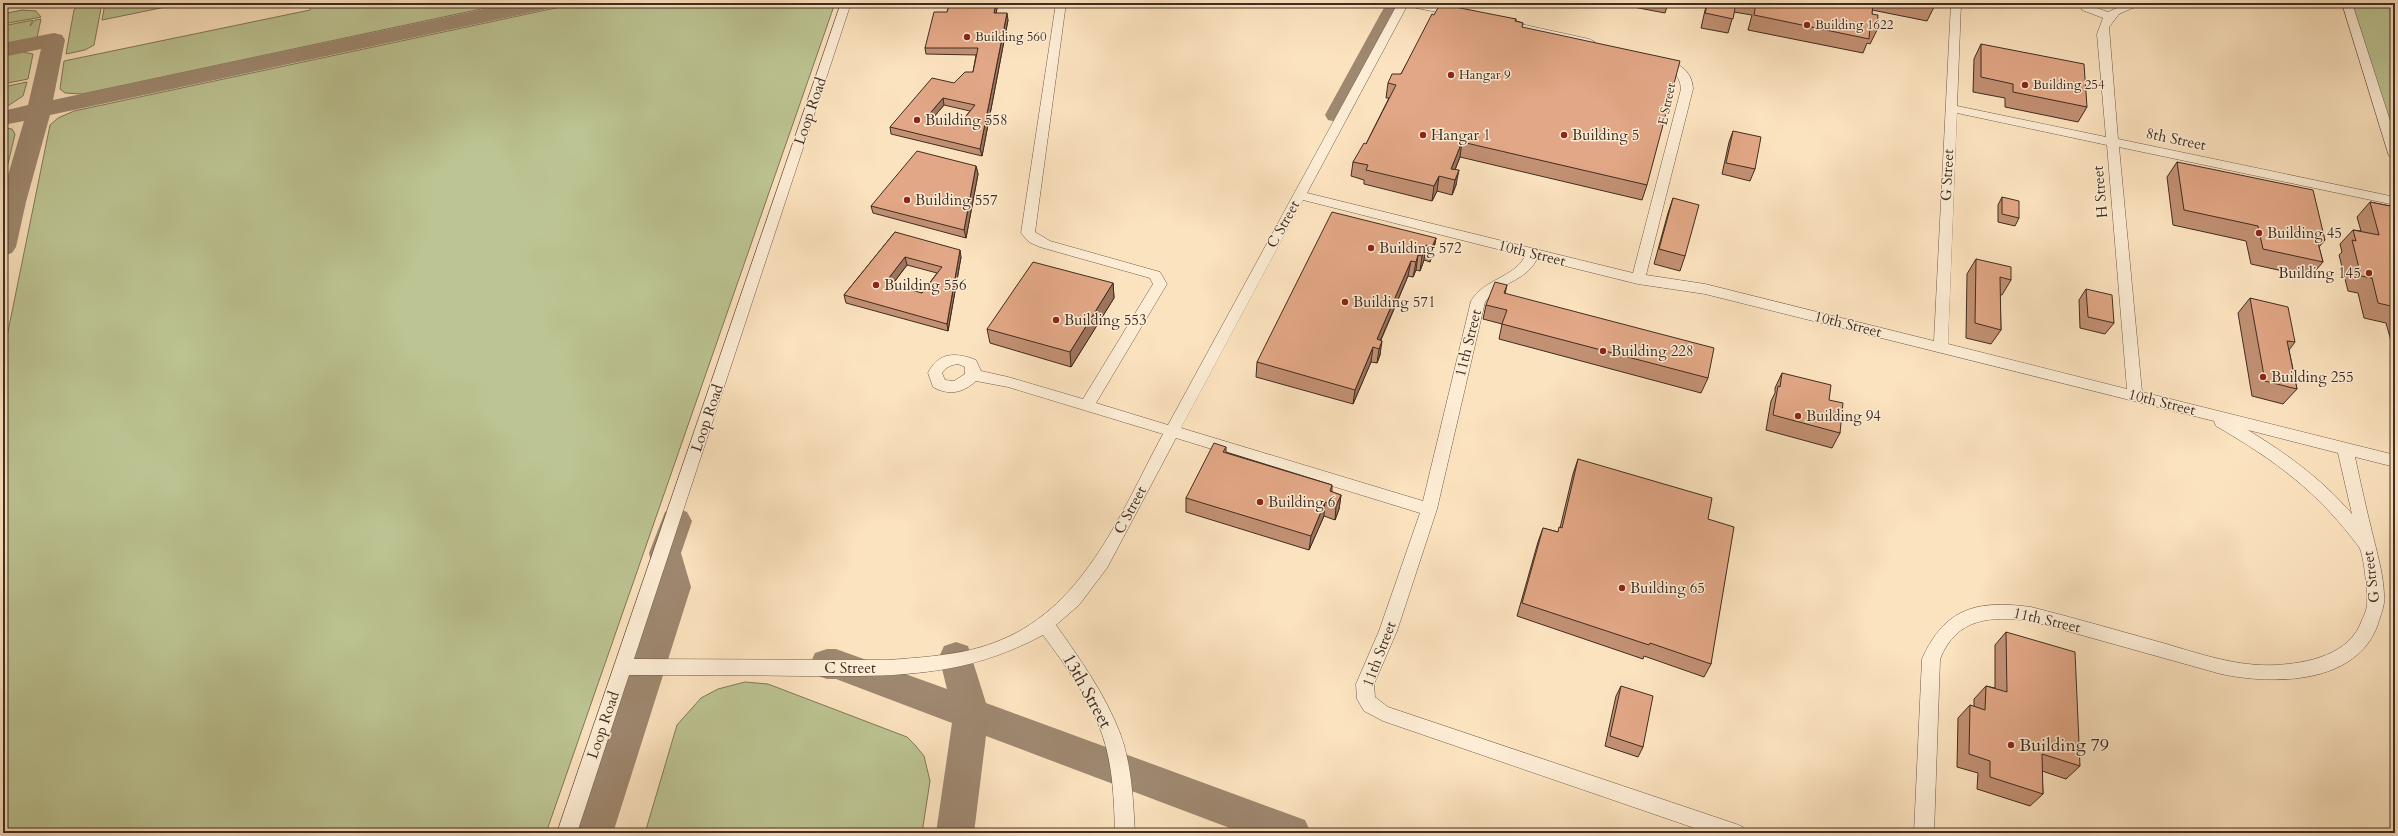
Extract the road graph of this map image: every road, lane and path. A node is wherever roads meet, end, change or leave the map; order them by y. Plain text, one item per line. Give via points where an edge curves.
1 (846, 3) edge
2 (1061, 3) edge
3 (1403, 3) edge
4 (1406, 3) edge
5 (1956, 3) edge
6 (2085, 3) edge
7 (2139, 3) edge
8 (2347, 3) edge
9 (1469, 16) edge
10 (2108, 16) junction
11 (1492, 21) edge
12 (1604, 46) edge
13 (1648, 58) edge
14 (1950, 108) junction
15 (2113, 143) junction
16 (2395, 156) edge
17 (1299, 195) junction
18 (2395, 201) edge
19 (1533, 253) junction
20 (1638, 279) junction
21 (1940, 348) junction
22 (973, 375) dead end
23 (2135, 396) junction
24 (1088, 406) junction
25 (2202, 412) junction
26 (1172, 431) junction
27 (2344, 448) junction
28 (2395, 461) edge
29 (1428, 509) junction
30 (2368, 552) junction
31 (1046, 625) junction
32 (623, 667) junction
33 (2233, 669) joint
34 (567, 833) edge
35 (1125, 833) edge
36 (1736, 833) edge
37 (1924, 833) edge

1 - 32 street, Loop Road
2 - 24 street via 1028,233 1045,244 1154,275 1160,284
3 - 17 street, C Street
4 - 9 street
5 - 14 street, G Street
6 - 10 street via 2086,8
7 - 10 street via 2118,9
8 - 16 street
10 - 15 street, H Street via 2104,22 2103,34
11 - 12 street
13 - 20 street, E Street via 1678,68 1685,75 1687,84
14 - 15 street, 8th Street
14 - 21 street, G Street
15 - 18 street, 8th Street
15 - 23 street, H Street
17 - 19 street, 10th Street
17 - 26 street, C Street
19 - 20 street, 10th Street
19 - 29 street, 11th Street via 1524,270 1489,288 1478,301
20 - 21 street, 10th Street via 1705,289
21 - 23 street, 10th Street
22 - 24 street via 1001,380
23 - 25 street, 10th Street
24 - 26 street
25 - 27 street, 10th Street
25 - 30 street via 2271,450 2306,475 2347,519
26 - 29 street
26 - 31 street, C Street via 1092,577 1069,606
27 - 28 street, 10th Street
27 - 30 street, G Street
29 - 36 street, 11th Street via 1388,631 1365,684 1365,694 1370,705 1383,713
30 - 33 street, G Street via 2375,591 2375,607 2365,632 2347,653 2324,664 2296,671 2257,672
31 - 32 street, C Street via 991,653 926,666
31 - 35 street, 13th Street via 1094,696 1111,733 1119,769
32 - 34 street, Loop Road
33 - 37 street, 11th Street via 2031,614 1986,612 1956,624 1939,640 1932,659

